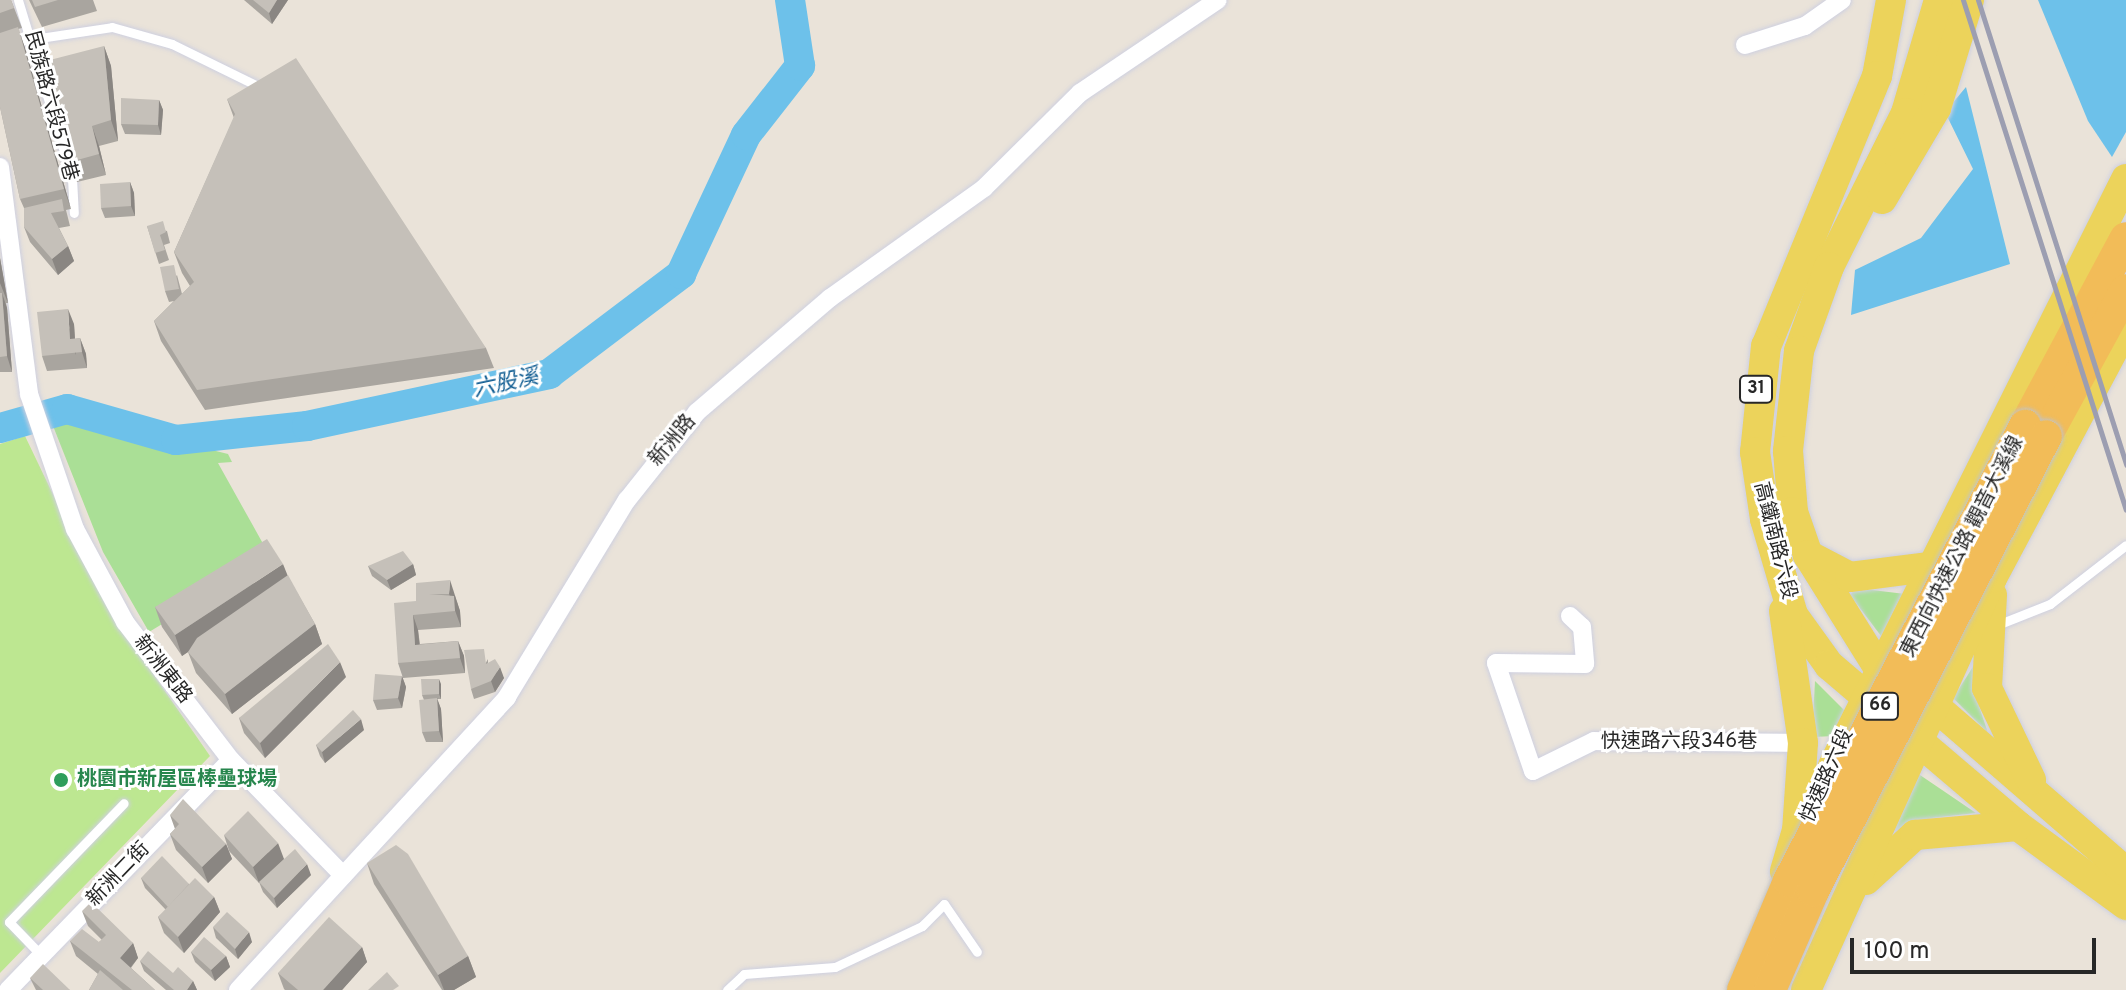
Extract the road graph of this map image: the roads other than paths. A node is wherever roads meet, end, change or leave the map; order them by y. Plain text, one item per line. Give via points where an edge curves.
1 (18, 0) edge
2 (1218, 0) edge
3 (1842, 0) edge
4 (1891, 0) edge
5 (1939, 0) edge
6 (1969, 0) edge
7 (33, 34) junction
8 (0, 44) edge
9 (1745, 45) dead end
10 (269, 98) edge
11 (0, 167) edge
12 (2126, 179) edge
13 (74, 213) dead end
14 (2126, 238) edge
15 (2126, 290) edge
16 (1816, 302) junction
17 (2126, 326) edge
18 (2036, 431) junction
19 (1765, 519) junction
20 (2126, 545) edge
21 (1808, 555) junction
22 (1929, 567) junction
23 (1992, 578) junction
24 (1570, 616) dead end
25 (1992, 627) junction
26 (1878, 667) junction
27 (1863, 699) junction
28 (1938, 709) junction
29 (1803, 743) junction
30 (1921, 743) junction
31 (231, 760) junction
32 (124, 803) dead end
33 (2018, 826) junction
34 (2071, 827) junction
35 (2126, 872) edge
36 (1784, 874) junction
37 (343, 875) junction
38 (2126, 905) edge
39 (1839, 913) junction
40 (977, 952) dead end
41 (41, 955) junction
42 (244, 988) edge
43 (8, 990) edge
44 (727, 990) edge
45 (1731, 990) edge
46 (1743, 990) edge
47 (1770, 990) edge
48 (1806, 990) edge

1 - 7 lane, 民族路六段579巷
2 - 37 street, 新洲路 via 1080,93 984,188 830,298 697,412 627,500 507,697
3 - 9 street via 1805,26
4 - 19 main road, 高鐵南路六段 / 31 via 1877,76 1766,346 1755,452
5 - 16 main road, 高鐵南路六段 / 31 via 1906,113
6 - 16 main road, 高鐵南路六段 / 31 via 1936,108
7 - 8 lane
7 - 10 lane via 112,27 172,44 260,85
7 - 13 lane, 民族路六段579巷 via 72,178
11 - 31 street, 新洲東路 via 36,428 75,529 125,622
12 - 22 main road, 快速路六段 / 66
14 - 18 highway, 東西向快速公路 觀音大溪線 / 66
15 - 18 highway, 東西向快速公路 觀音大溪線 / 66
16 - 21 main road, 高鐵南路六段 / 31 via 1799,351 1788,451 1793,512
17 - 23 main road, 66
18 - 46 highway, 東西向快速公路 觀音大溪線 / 66, bridge via 1789,881
18 - 47 highway, 東西向快速公路 觀音大溪線 / 66, bridge
19 - 27 main road, 高鐵南路六段 / 31 via 1793,615
19 - 29 main road, 31 via 1799,688
20 - 25 lane via 2050,604
21 - 22 main road via 1850,577
21 - 26 main road, 高鐵南路六段 / 31
22 - 26 main road, 快速路六段 / 66
23 - 25 main road
23 - 28 main road, 66
24 - 29 street, 快速路六段346巷 via 1582,627 1585,664 1496,663 1533,771 1594,741
25 - 34 main road via 1987,688 1997,715 2021,768
26 - 27 main road, 快速路六段 / 66
26 - 28 main road, 高鐵南路六段 / 31
27 - 30 main road, 高鐵南路六段 / 31
27 - 36 main road, 快速路六段 / 66
28 - 30 main road, 66
28 - 34 main road, 高鐵南路六段 / 31
29 - 36 main road, 31 via 1797,830
30 - 33 main road, 高鐵南路六段 / 31
30 - 39 main road, 66
31 - 37 street, 新洲東路
31 - 41 street, 新洲二街
32 - 41 lane via 9,922
33 - 38 main road, 高鐵南路六段 / 31
33 - 39 main road via 1915,835 1889,852
34 - 35 main road, 高鐵南路六段 / 31
36 - 45 main road, 快速路六段 / 66
37 - 42 street, 新洲路
39 - 48 main road, 66
40 - 44 lane via 944,904 922,926 835,967 744,974
41 - 43 street, 新洲二街

